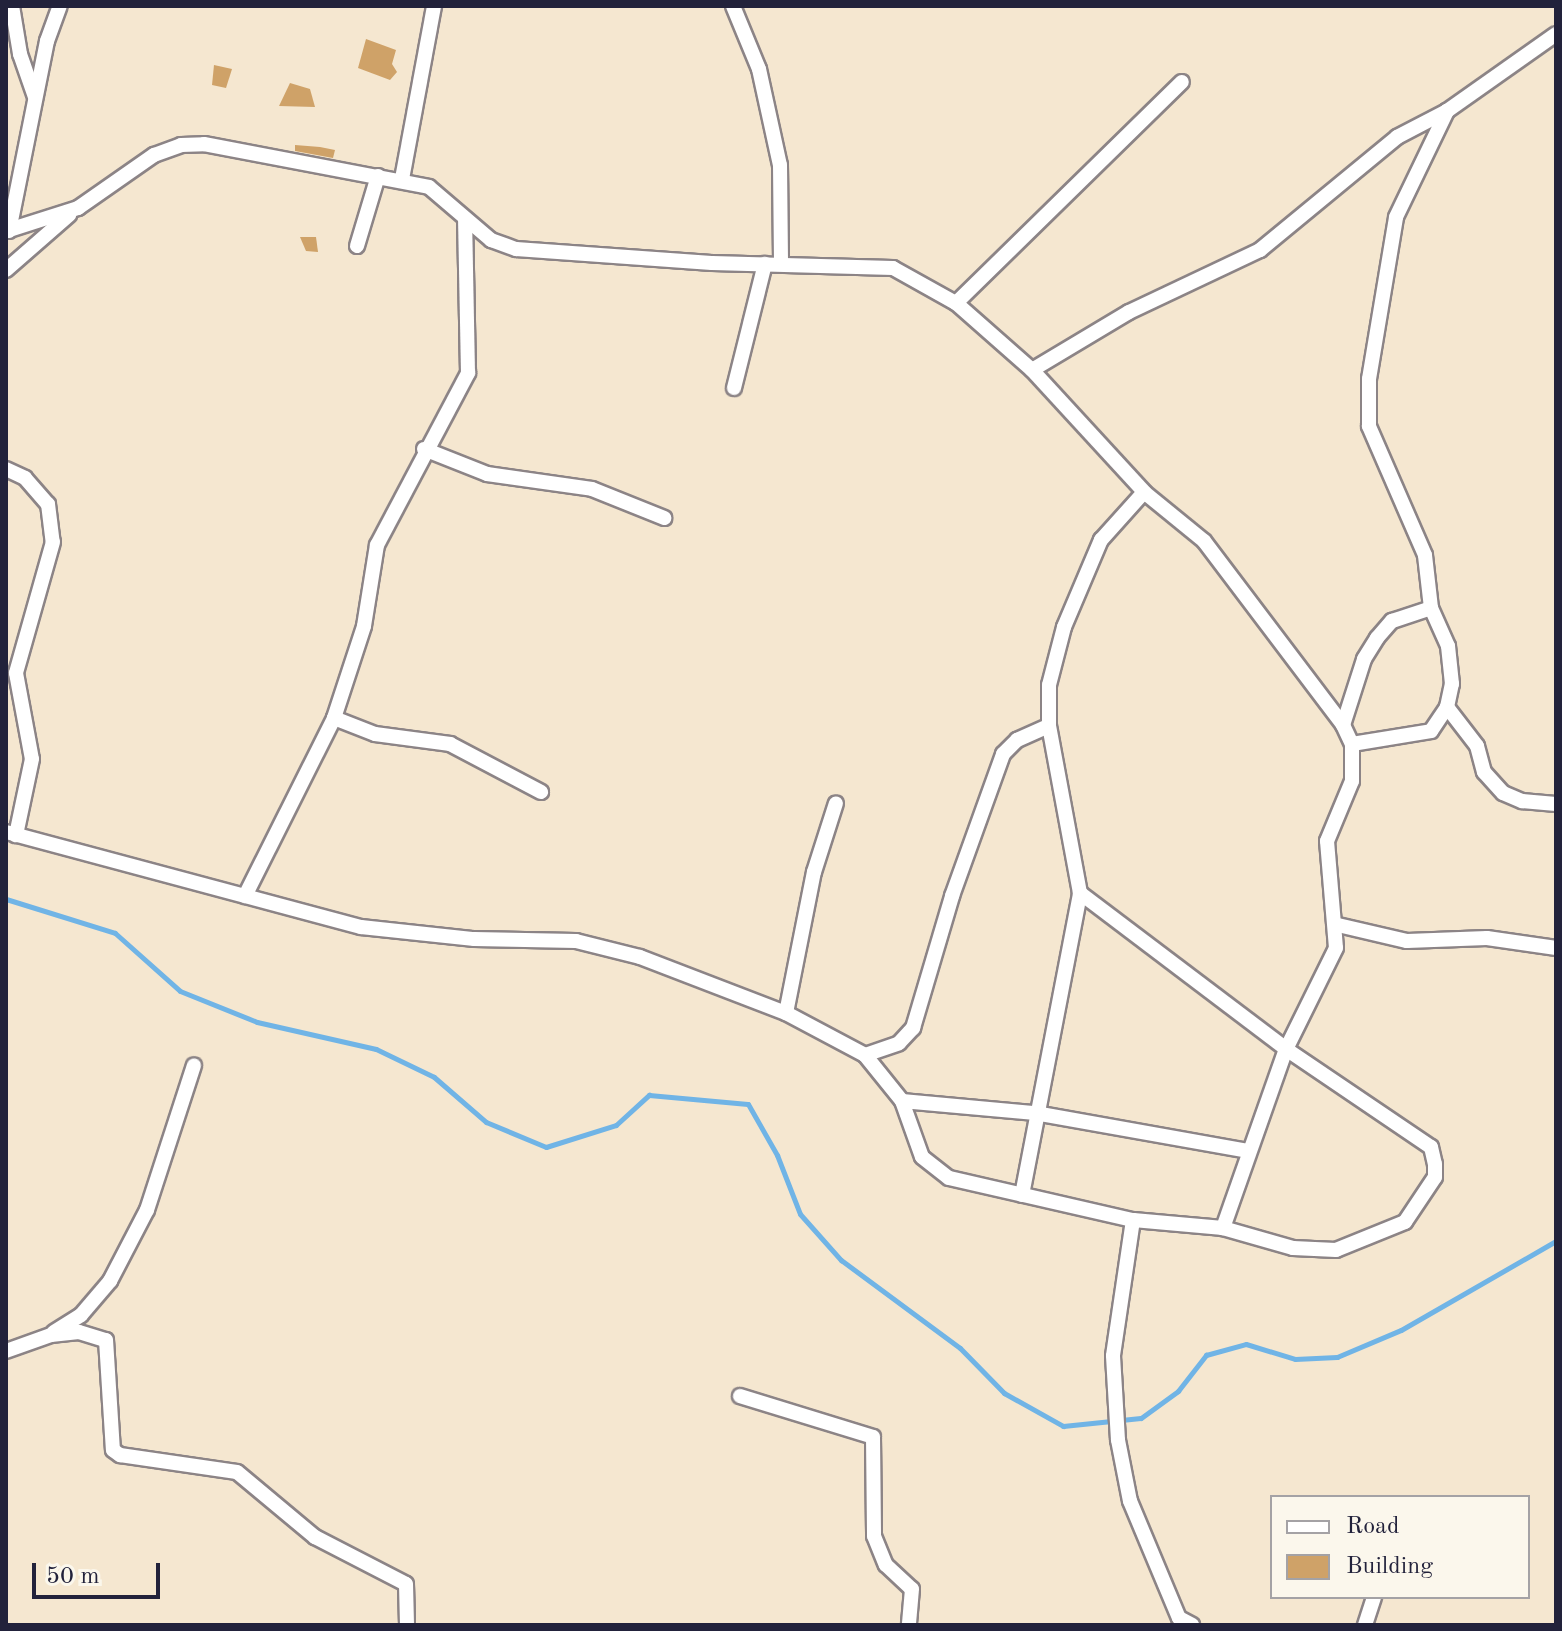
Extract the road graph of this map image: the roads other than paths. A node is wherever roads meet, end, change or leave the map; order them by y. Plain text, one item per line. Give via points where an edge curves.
1 (12, 6) edge
2 (60, 6) edge
3 (434, 6) edge
4 (733, 6) edge
5 (1556, 34) edge
6 (1182, 82) dead end
7 (35, 98) junction
8 (1447, 111) junction
9 (378, 176) junction
10 (402, 179) junction
11 (78, 208) junction
12 (465, 219) junction
13 (8, 231) edge
14 (357, 246) dead end
15 (773, 264) junction
16 (6, 270) edge
17 (956, 303) junction
18 (1032, 370) junction
19 (734, 388) dead end
20 (424, 449) junction
21 (6, 469) edge
22 (1144, 492) junction
23 (664, 518) dead end
24 (1431, 608) junction
25 (1447, 707) junction
26 (334, 718) junction
27 (1343, 725) junction
28 (1049, 726) junction
29 (1352, 744) junction
30 (541, 792) dead end
31 (836, 803) dead end
32 (1556, 804) edge
33 (11, 834) edge
34 (1080, 893) junction
35 (245, 896) junction
36 (1338, 925) junction
37 (1556, 948) edge
38 (786, 1013) junction
39 (1286, 1049) junction
40 (865, 1055) junction
41 (194, 1065) dead end
42 (902, 1101) junction
43 (1035, 1113) junction
44 (1248, 1151) junction
45 (1022, 1195) junction
46 (1133, 1220) junction
47 (1223, 1228) junction
48 (51, 1335) junction
49 (6, 1351) edge
50 (740, 1396) dead end
51 (1373, 1599) edge
52 (1181, 1623) edge
53 (407, 1625) edge
54 (909, 1625) edge
55 (1365, 1625) edge

1 - 7 street
2 - 7 street
3 - 10 street
4 - 15 street via 759,69 780,165
5 - 8 street
6 - 17 street
7 - 13 street
8 - 18 street via 1397,137 1260,250 1129,312
8 - 24 street via 1396,217 1369,379 1369,426 1425,555
9 - 10 street
9 - 11 street via 204,144 181,145 154,155
9 - 14 street
10 - 12 street via 429,187
11 - 13 street
11 - 16 street
12 - 15 street via 491,240 516,249
12 - 20 street via 470,366
15 - 17 street via 893,268
15 - 19 street
17 - 18 street
18 - 22 street
20 - 23 street via 487,474 592,489
20 - 26 street via 377,545 364,626
21 - 33 street via 25,478 48,504 53,542 16,673 32,759
22 - 27 street via 1204,541
22 - 28 street via 1106,531 1064,627 1049,685
24 - 25 street via 1452,670
24 - 27 street via 1392,621 1377,638 1364,659
25 - 29 street via 1431,731
25 - 32 street via 1477,746 1484,772 1503,793
26 - 30 street via 375,734 450,744
26 - 35 street
27 - 29 street
28 - 34 street
28 - 40 street via 1017,740 1003,754 952,896 913,1028 899,1043
29 - 36 street via 1352,781 1327,841
31 - 38 street via 814,872
33 - 35 street
34 - 39 street
34 - 43 street
35 - 38 street via 361,927 474,939 576,941 640,957
36 - 37 street via 1407,941 1487,938
36 - 39 street via 1336,948
38 - 40 street
39 - 44 street
39 - 47 street via 1431,1147 1435,1177 1405,1222 1336,1250 1293,1248
40 - 42 street
41 - 48 street via 147,1210 110,1281 81,1315
42 - 43 street
42 - 45 street via 930,1167 949,1178
43 - 44 street
43 - 45 street
44 - 47 street
45 - 46 street
46 - 47 street
46 - 52 street via 1114,1343 1118,1440 1130,1501
48 - 49 street
48 - 53 street via 79,1332 106,1340 113,1450 237,1472 315,1537 406,1584
50 - 54 street via 873,1437 874,1536 886,1565 912,1589
51 - 55 street

